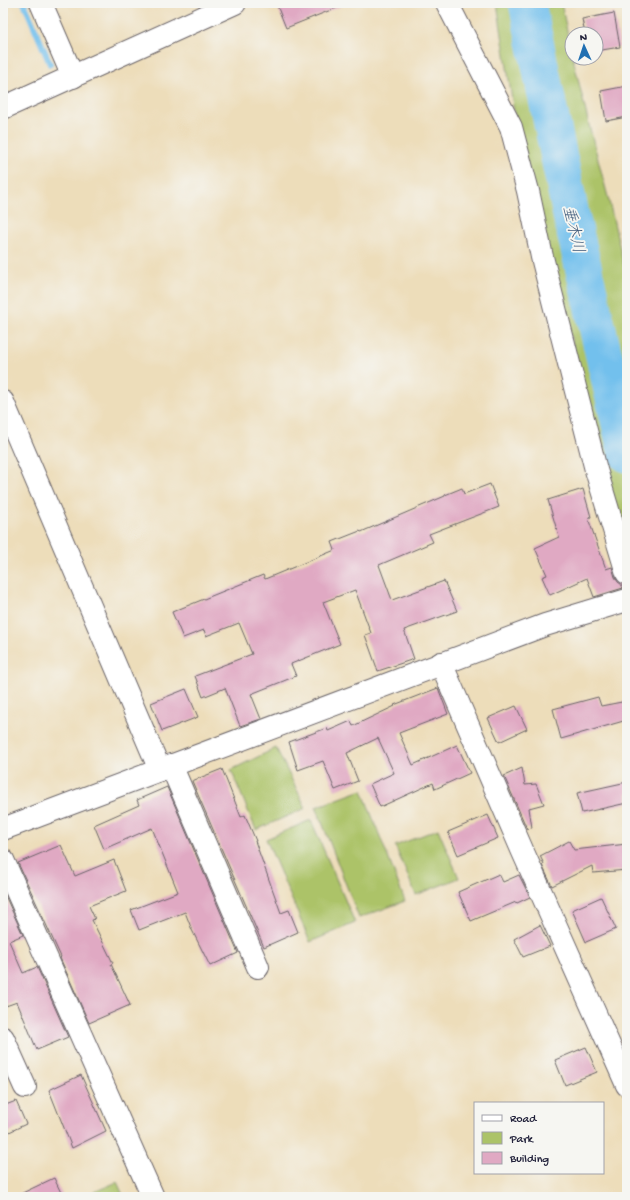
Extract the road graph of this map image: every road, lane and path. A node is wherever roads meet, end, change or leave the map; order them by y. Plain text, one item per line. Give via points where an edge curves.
1 (41, 3) edge
2 (235, 3) edge
3 (447, 3) edge
4 (73, 77) junction
5 (3, 108) edge
6 (3, 402) edge
7 (627, 573) edge
8 (627, 600) edge
9 (441, 663) junction
10 (165, 767) junction
11 (3, 829) edge
12 (3, 860) edge
13 (258, 967) dead end
14 (3, 1038) edge
15 (627, 1085) edge
16 (24, 1087) dead end
17 (153, 1197) edge

1 - 4 street
2 - 4 street
3 - 7 street via 511,127 596,470
4 - 5 street
6 - 10 street
8 - 9 street via 545,625
9 - 10 street
9 - 15 street
10 - 11 street
10 - 13 street
12 - 17 street
14 - 16 street

